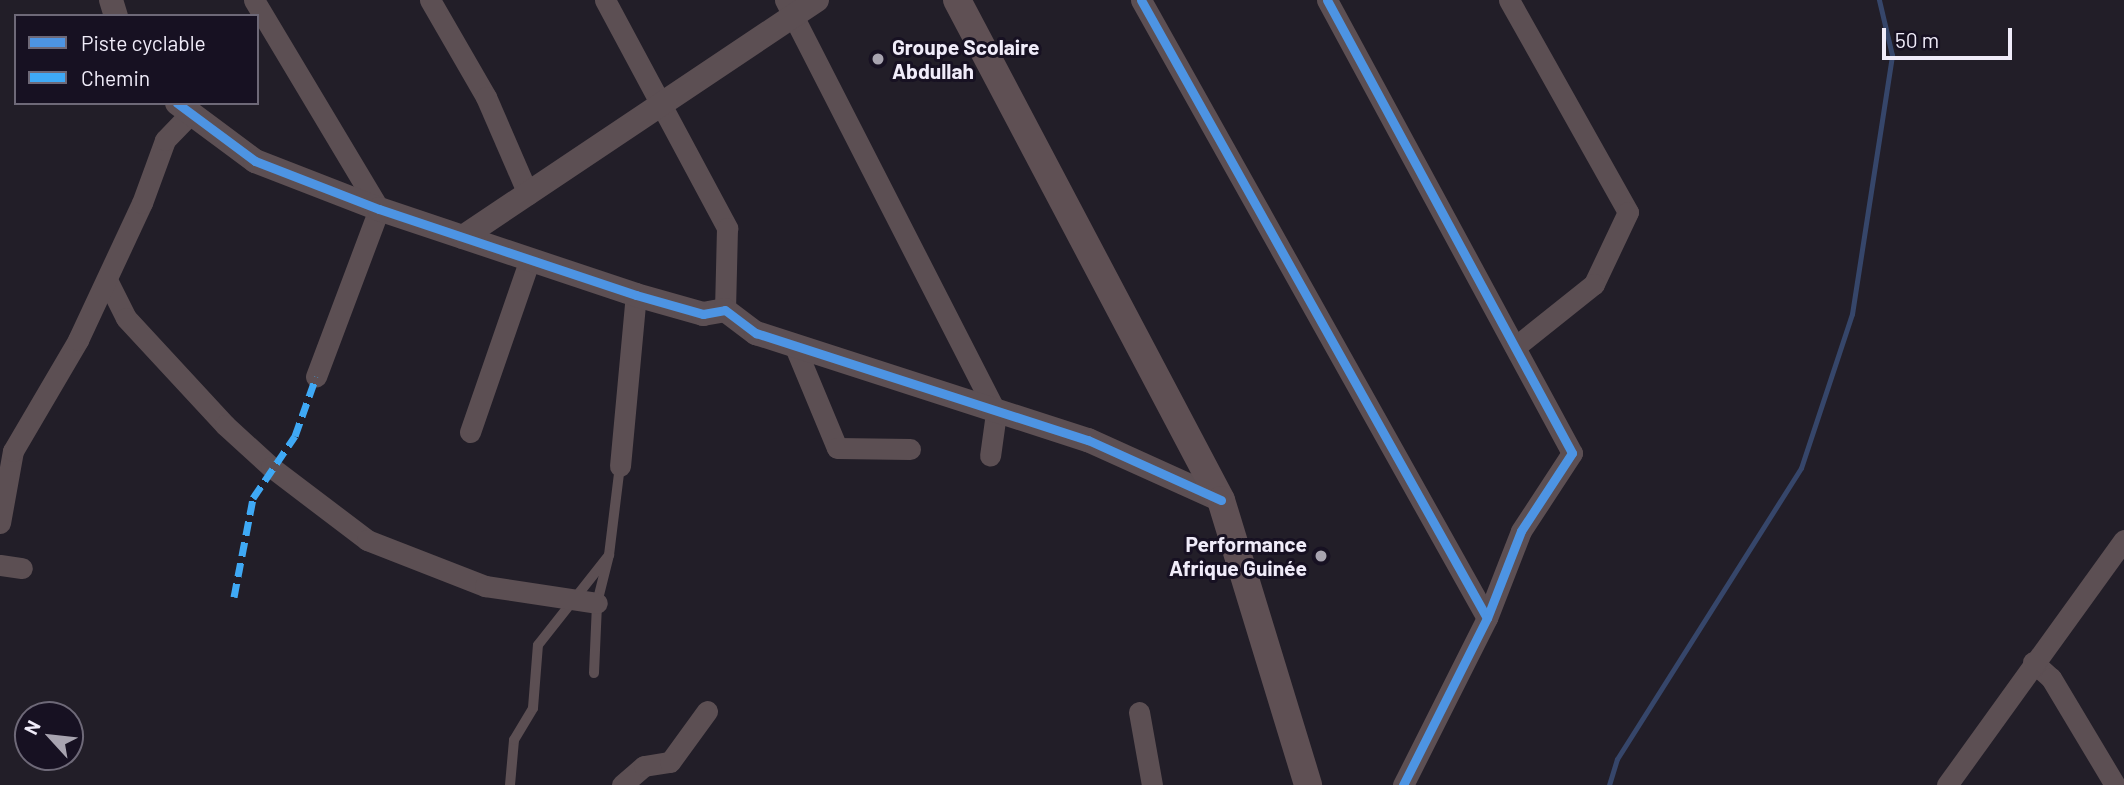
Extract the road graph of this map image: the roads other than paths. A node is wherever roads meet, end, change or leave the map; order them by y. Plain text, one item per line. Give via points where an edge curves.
1 (254, 0) edge
2 (430, 0) edge
3 (605, 0) edge
4 (817, 0) edge
5 (957, 0) edge
6 (1141, 0) edge
7 (1327, 0) edge
8 (1509, 0) edge
9 (789, 8) edge
10 (659, 106) junction
11 (184, 108) edge
12 (527, 194) junction
13 (379, 209) junction
14 (463, 237) junction
15 (530, 259) junction
16 (107, 281) junction
17 (636, 295) junction
18 (726, 310) junction
19 (795, 347) junction
20 (1515, 347) junction
21 (316, 377) dead end
22 (996, 413) junction
23 (470, 432) dead end
24 (910, 449) dead end
25 (990, 456) dead end
26 (620, 466) joint
27 (1221, 500) junction
28 (0, 523) edge
29 (2124, 540) edge
30 (609, 555) junction
31 (0, 565) edge
32 (22, 568) dead end
33 (572, 599) junction
34 (597, 603) junction
35 (1487, 618) junction
36 (2034, 663) junction
37 (594, 673) dead end
38 (707, 711) dead end
39 (1139, 712) dead end
40 (510, 785) edge
41 (622, 785) edge
42 (1152, 785) edge
43 (1308, 785) edge
44 (1403, 785) edge
45 (1947, 785) edge
46 (2115, 785) edge

1 - 13 street
2 - 12 street via 486,97
3 - 10 street
4 - 9 street
5 - 27 main road
6 - 35 street
7 - 20 street
8 - 20 street via 1628,212 1594,284
9 - 10 street
9 - 22 street
10 - 12 street
10 - 18 street via 727,228
11 - 13 street via 256,161
11 - 16 street via 165,140
12 - 14 street
13 - 14 street
13 - 21 street
14 - 15 street
15 - 17 street
15 - 23 street
16 - 28 street via 13,451
16 - 33 street via 126,318 225,425 271,467 367,540 485,586
17 - 18 street via 703,314
17 - 26 street
18 - 19 street via 756,333
19 - 22 street
19 - 24 street via 837,448
20 - 35 street via 1572,453 1521,531
22 - 25 street
22 - 27 street via 1088,440
26 - 30 lane
27 - 43 main road
29 - 36 street
30 - 33 lane
30 - 34 lane
31 - 32 street
33 - 34 street
33 - 40 lane via 538,645 533,708 514,740
34 - 37 lane
35 - 44 street
36 - 45 street
36 - 46 street via 2051,678
38 - 41 street via 670,762 644,766
39 - 42 street

